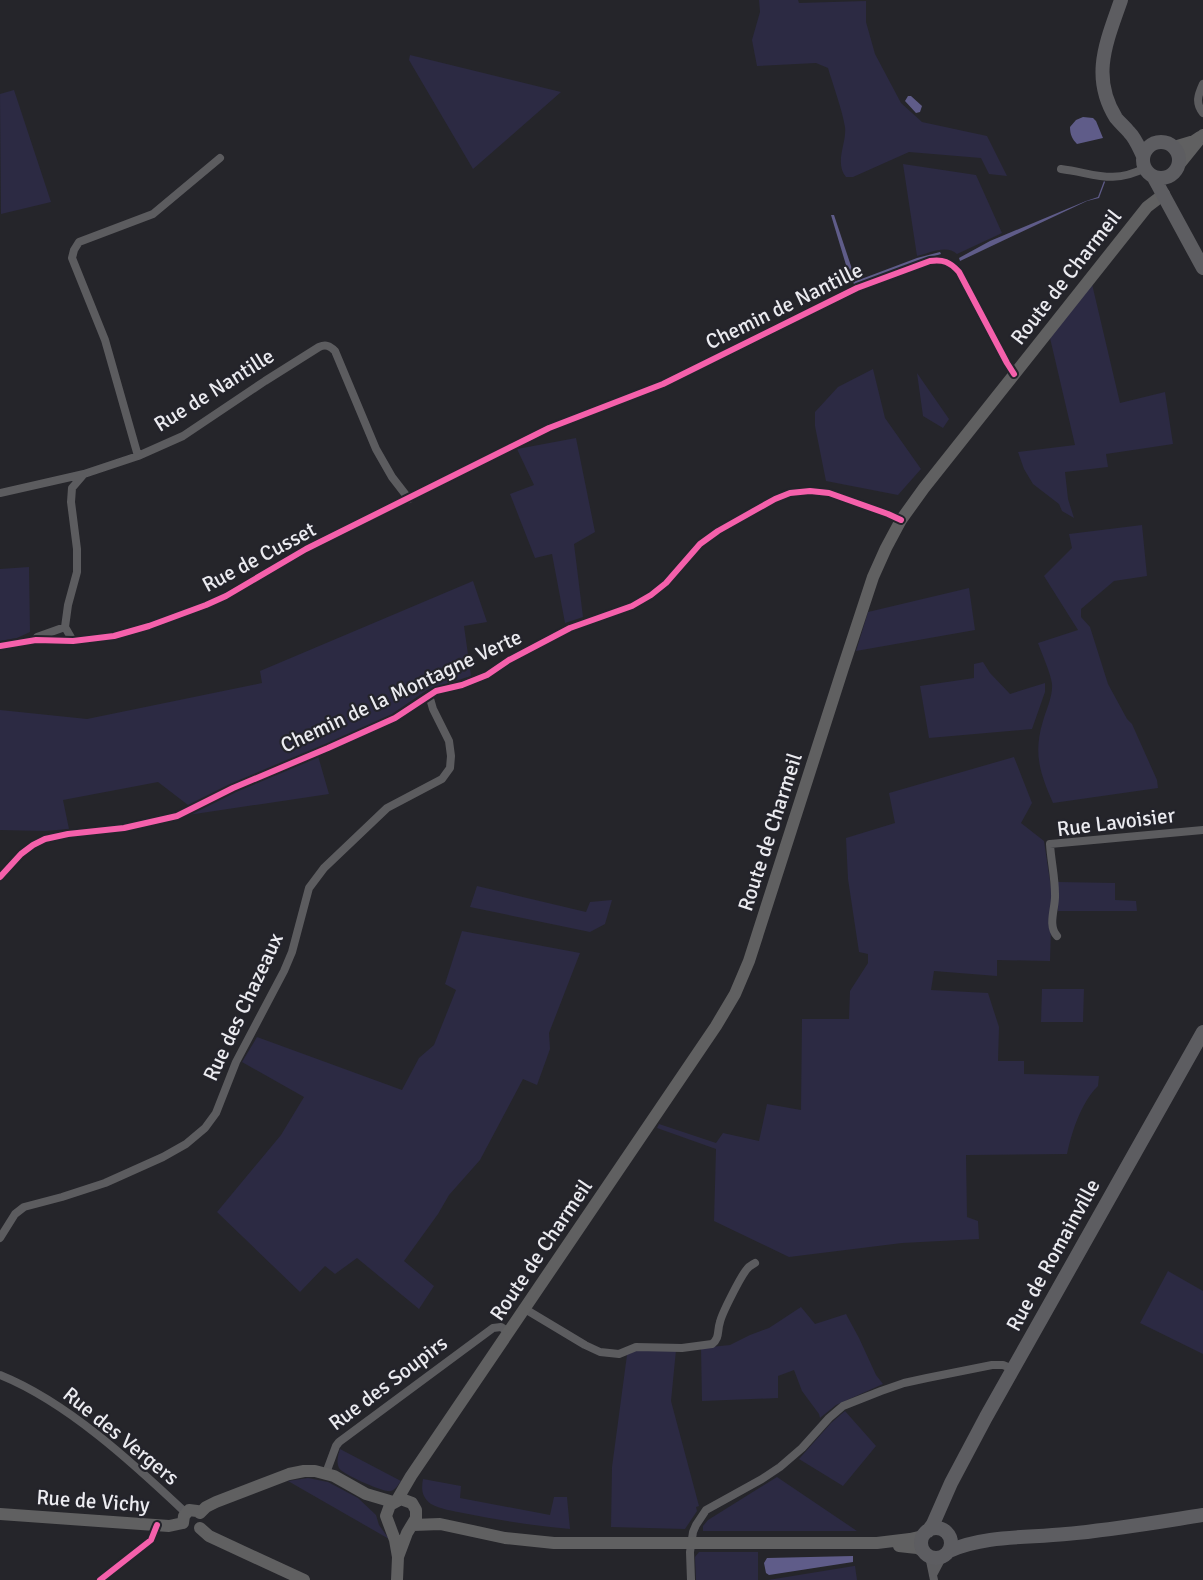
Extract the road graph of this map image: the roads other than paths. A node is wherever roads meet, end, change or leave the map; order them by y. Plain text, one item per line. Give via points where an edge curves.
1 (1121, 0) edge
2 (1202, 87) edge
3 (1203, 112) edge
4 (1131, 133) junction
5 (1203, 135) edge
6 (1152, 143) junction
7 (1174, 147) junction
8 (220, 158) dead end
9 (1061, 169) dead end
10 (1148, 169) junction
11 (1174, 171) junction
12 (1164, 194) junction
13 (1147, 207) junction
14 (1171, 209) junction
15 (1203, 268) edge
16 (1014, 374) junction
17 (549, 428) joint
18 (138, 456) junction
19 (84, 474) junction
20 (58, 479) junction
21 (72, 488) junction
22 (0, 494) edge
23 (408, 499) junction
24 (901, 520) junction
25 (65, 627) junction
26 (36, 640) junction
27 (73, 641) junction
28 (0, 646) edge
29 (429, 695) junction
30 (1203, 830) edge
31 (0, 877) edge
32 (1057, 936) dead end
33 (1203, 1032) edge
34 (0, 1238) edge
35 (755, 1263) dead end
36 (525, 1309) junction
37 (508, 1332) junction
38 (1013, 1369) junction
39 (0, 1375) edge
40 (418, 1468) junction
41 (326, 1473) junction
42 (366, 1494) junction
43 (395, 1501) junction
44 (944, 1501) junction
45 (414, 1507) junction
46 (200, 1513) junction
47 (0, 1514) edge
48 (1203, 1515) edge
49 (185, 1518) junction
50 (389, 1521) junction
51 (440, 1524) junction
52 (157, 1525) junction
53 (411, 1526) junction
54 (200, 1528) junction
55 (926, 1533) junction
56 (946, 1533) junction
57 (979, 1541) junction
58 (692, 1543) junction
59 (875, 1543) junction
60 (946, 1553) junction
61 (926, 1554) junction
62 (398, 1557) junction
63 (934, 1577) edge
64 (100, 1580) edge
65 (304, 1580) edge
66 (397, 1580) edge
67 (691, 1580) edge

1 - 4 main road via 1103,56 1102,74 1110,106
2 - 3 street via 1197,102
4 - 6 main road
4 - 10 main road
5 - 7 main road
5 - 11 main road
6 - 7 main road via 1164,141
6 - 10 main road via 1148,147
7 - 11 main road via 1179,156
8 - 18 street via 153,214 79,242 74,249 72,258 105,340
9 - 10 street via 1113,178
10 - 11 main road via 1164,178
10 - 12 main road
10 - 13 main road, Route de Charmeil via 1153,186
11 - 12 main road
12 - 13 main road, Route de Charmeil
12 - 14 main road
13 - 14 main road via 1164,205
13 - 16 main road, Route de Charmeil
14 - 15 main road
16 - 17 street, Chemin de Nantille via 959,272 953,264 938,260 857,288 663,384
16 - 24 main road, Route de Charmeil
17 - 23 street, Rue de Cusset
18 - 19 street, Rue de Nantille
18 - 23 street, Rue de Nantille via 183,436 324,345 335,351 376,449
19 - 20 street, Rue de Nantille
19 - 21 street
20 - 21 street
20 - 22 street, Rue de Nantille
21 - 25 street via 77,572
23 - 27 street, Rue de Cusset via 306,549 206,605 114,636
24 - 29 street, Chemin de la Montagne Verte via 829,493 790,493 700,544 651,596 570,628 487,675
24 - 36 main road, Route de Charmeil via 873,577 735,993
25 - 26 street
25 - 27 street
26 - 27 street, Rue de Cusset
26 - 28 street, Rue de Cusset
29 - 31 street, Chemin de la Montagne Verte via 395,718 177,816 45,839 21,854
29 - 34 street, Rue des Chazeaux via 449,741 450,768 442,779 387,808 324,868 309,888 292,952 236,1062 216,1113 205,1128 163,1157 105,1183 24,1207
30 - 32 street, Rue Lavoisier via 1050,844 1056,894 1052,926
33 - 38 main road, Rue de Romainville
35 - 36 street via 747,1269 723,1313 712,1344 636,1347 619,1354 600,1352
36 - 37 main road, Route de Charmeil
37 - 40 main road, Route de Charmeil
37 - 41 street, Rue des Soupirs via 501,1327 493,1328 339,1442
38 - 44 main road, Rue de Romainville
38 - 58 street via 992,1365 927,1377 843,1406 787,1462 706,1510 696,1525
39 - 49 street, Rue des Vergers via 50,1401 96,1434
40 - 43 main road, Route de Charmeil
40 - 45 main road, Route de Charmeil via 412,1490
41 - 42 main road
41 - 46 main road via 289,1474 216,1502
42 - 43 main road
42 - 50 main road
43 - 45 main road via 404,1500
43 - 50 main road via 388,1508
44 - 55 main road, Rue de Romainville
44 - 56 main road, Rue de Romainville
45 - 51 main road
45 - 53 main road via 416,1518
46 - 49 main road via 193,1510
46 - 54 main road
47 - 52 main road, Rue de Vichy
48 - 57 main road via 1068,1534
49 - 52 main road, Rue de Vichy via 169,1526
49 - 54 main road via 188,1529
50 - 53 main road via 402,1530
50 - 62 main road
51 - 53 main road
51 - 58 main road via 505,1538 554,1543
52 - 64 street via 151,1540
53 - 62 main road
54 - 65 main road via 209,1536
55 - 56 main road via 936,1528
55 - 59 main road
55 - 61 main road via 921,1544
56 - 57 main road
56 - 60 main road via 951,1543
57 - 60 main road
58 - 59 main road
58 - 67 street
59 - 61 main road via 910,1547
60 - 61 main road via 936,1558
60 - 63 street
61 - 63 street
62 - 66 main road

